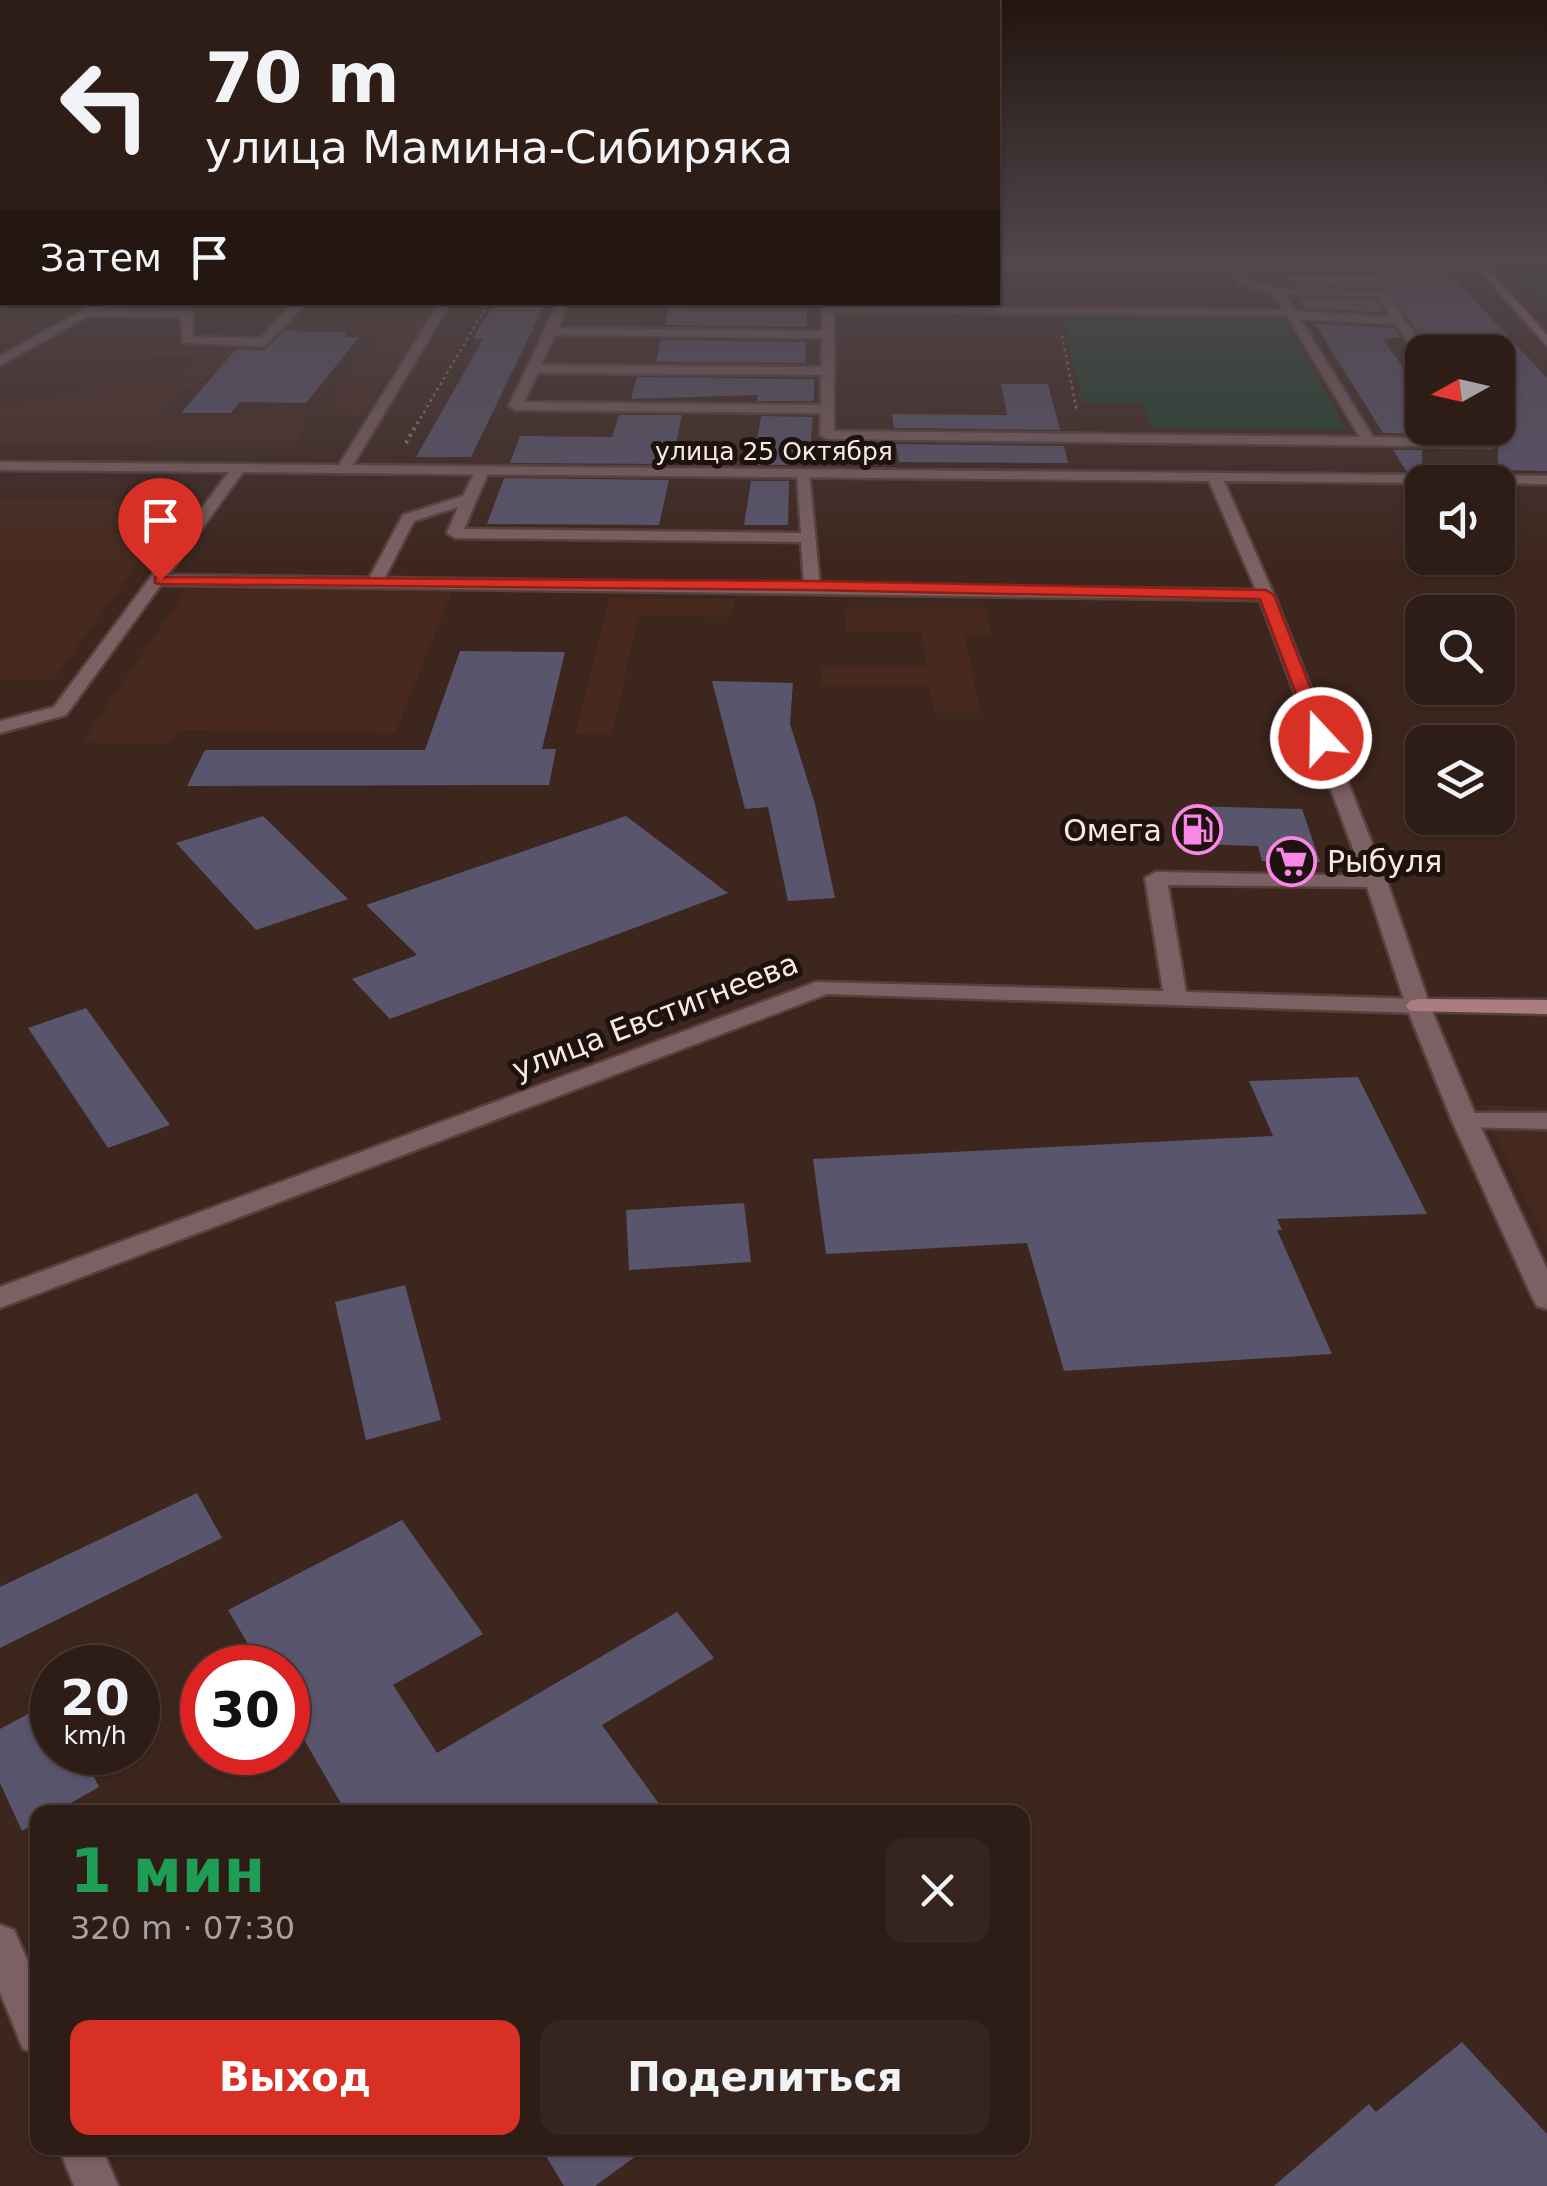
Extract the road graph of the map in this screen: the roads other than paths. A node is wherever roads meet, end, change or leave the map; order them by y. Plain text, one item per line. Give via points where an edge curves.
1 (409, 362) edge
2 (536, 362) edge
3 (827, 362) edge
4 (1320, 362) edge
5 (533, 368) junction
6 (827, 371) junction
7 (826, 409) junction
8 (1368, 440) junction
9 (1405, 441) edge
10 (0, 466) edge
11 (240, 468) junction
12 (343, 469) junction
13 (482, 471) junction
14 (804, 474) junction
15 (1214, 476) junction
16 (1547, 480) edge
17 (469, 499) junction
18 (809, 538) junction
19 (160, 580) junction
20 (375, 582) junction
21 (812, 586) junction
22 (1266, 595) junction
23 (0, 727) edge
24 (1376, 880) junction
25 (1175, 996) junction
26 (1418, 1006) junction
27 (1547, 1007) edge
28 (1464, 1121) junction
29 (1547, 1121) edge
30 (0, 1298) edge
31 (1547, 1299) edge
32 (0, 1944) edge
33 (30, 2015) edge
34 (84, 2155) edge
35 (96, 2186) edge

1 - 12 street
2 - 5 street
3 - 6 street
4 - 8 street
5 - 6 street
5 - 7 street via 516,406
6 - 7 street
7 - 8 street via 827,435
8 - 9 street
10 - 11 street, улица 25 Октября
11 - 12 street, улица 25 Октября
11 - 19 street
12 - 13 street, улица 25 Октября
13 - 14 street, улица 25 Октября
13 - 17 street
14 - 15 street, улица 25 Октября
14 - 18 street
15 - 16 street, улица 25 Октября
15 - 22 street
17 - 18 street via 455,534
17 - 20 street via 408,518
18 - 21 street
19 - 20 street
19 - 23 street via 60,710
20 - 21 street
21 - 22 street
22 - 24 street
24 - 25 street via 1156,878
24 - 26 street
25 - 26 street, улица Евстигнеева
25 - 30 street, улица Евстигнеева via 824,987
26 - 27 main road, улица Евстигнеева
26 - 28 street
28 - 29 street
28 - 31 street
32 - 33 street
34 - 35 street

